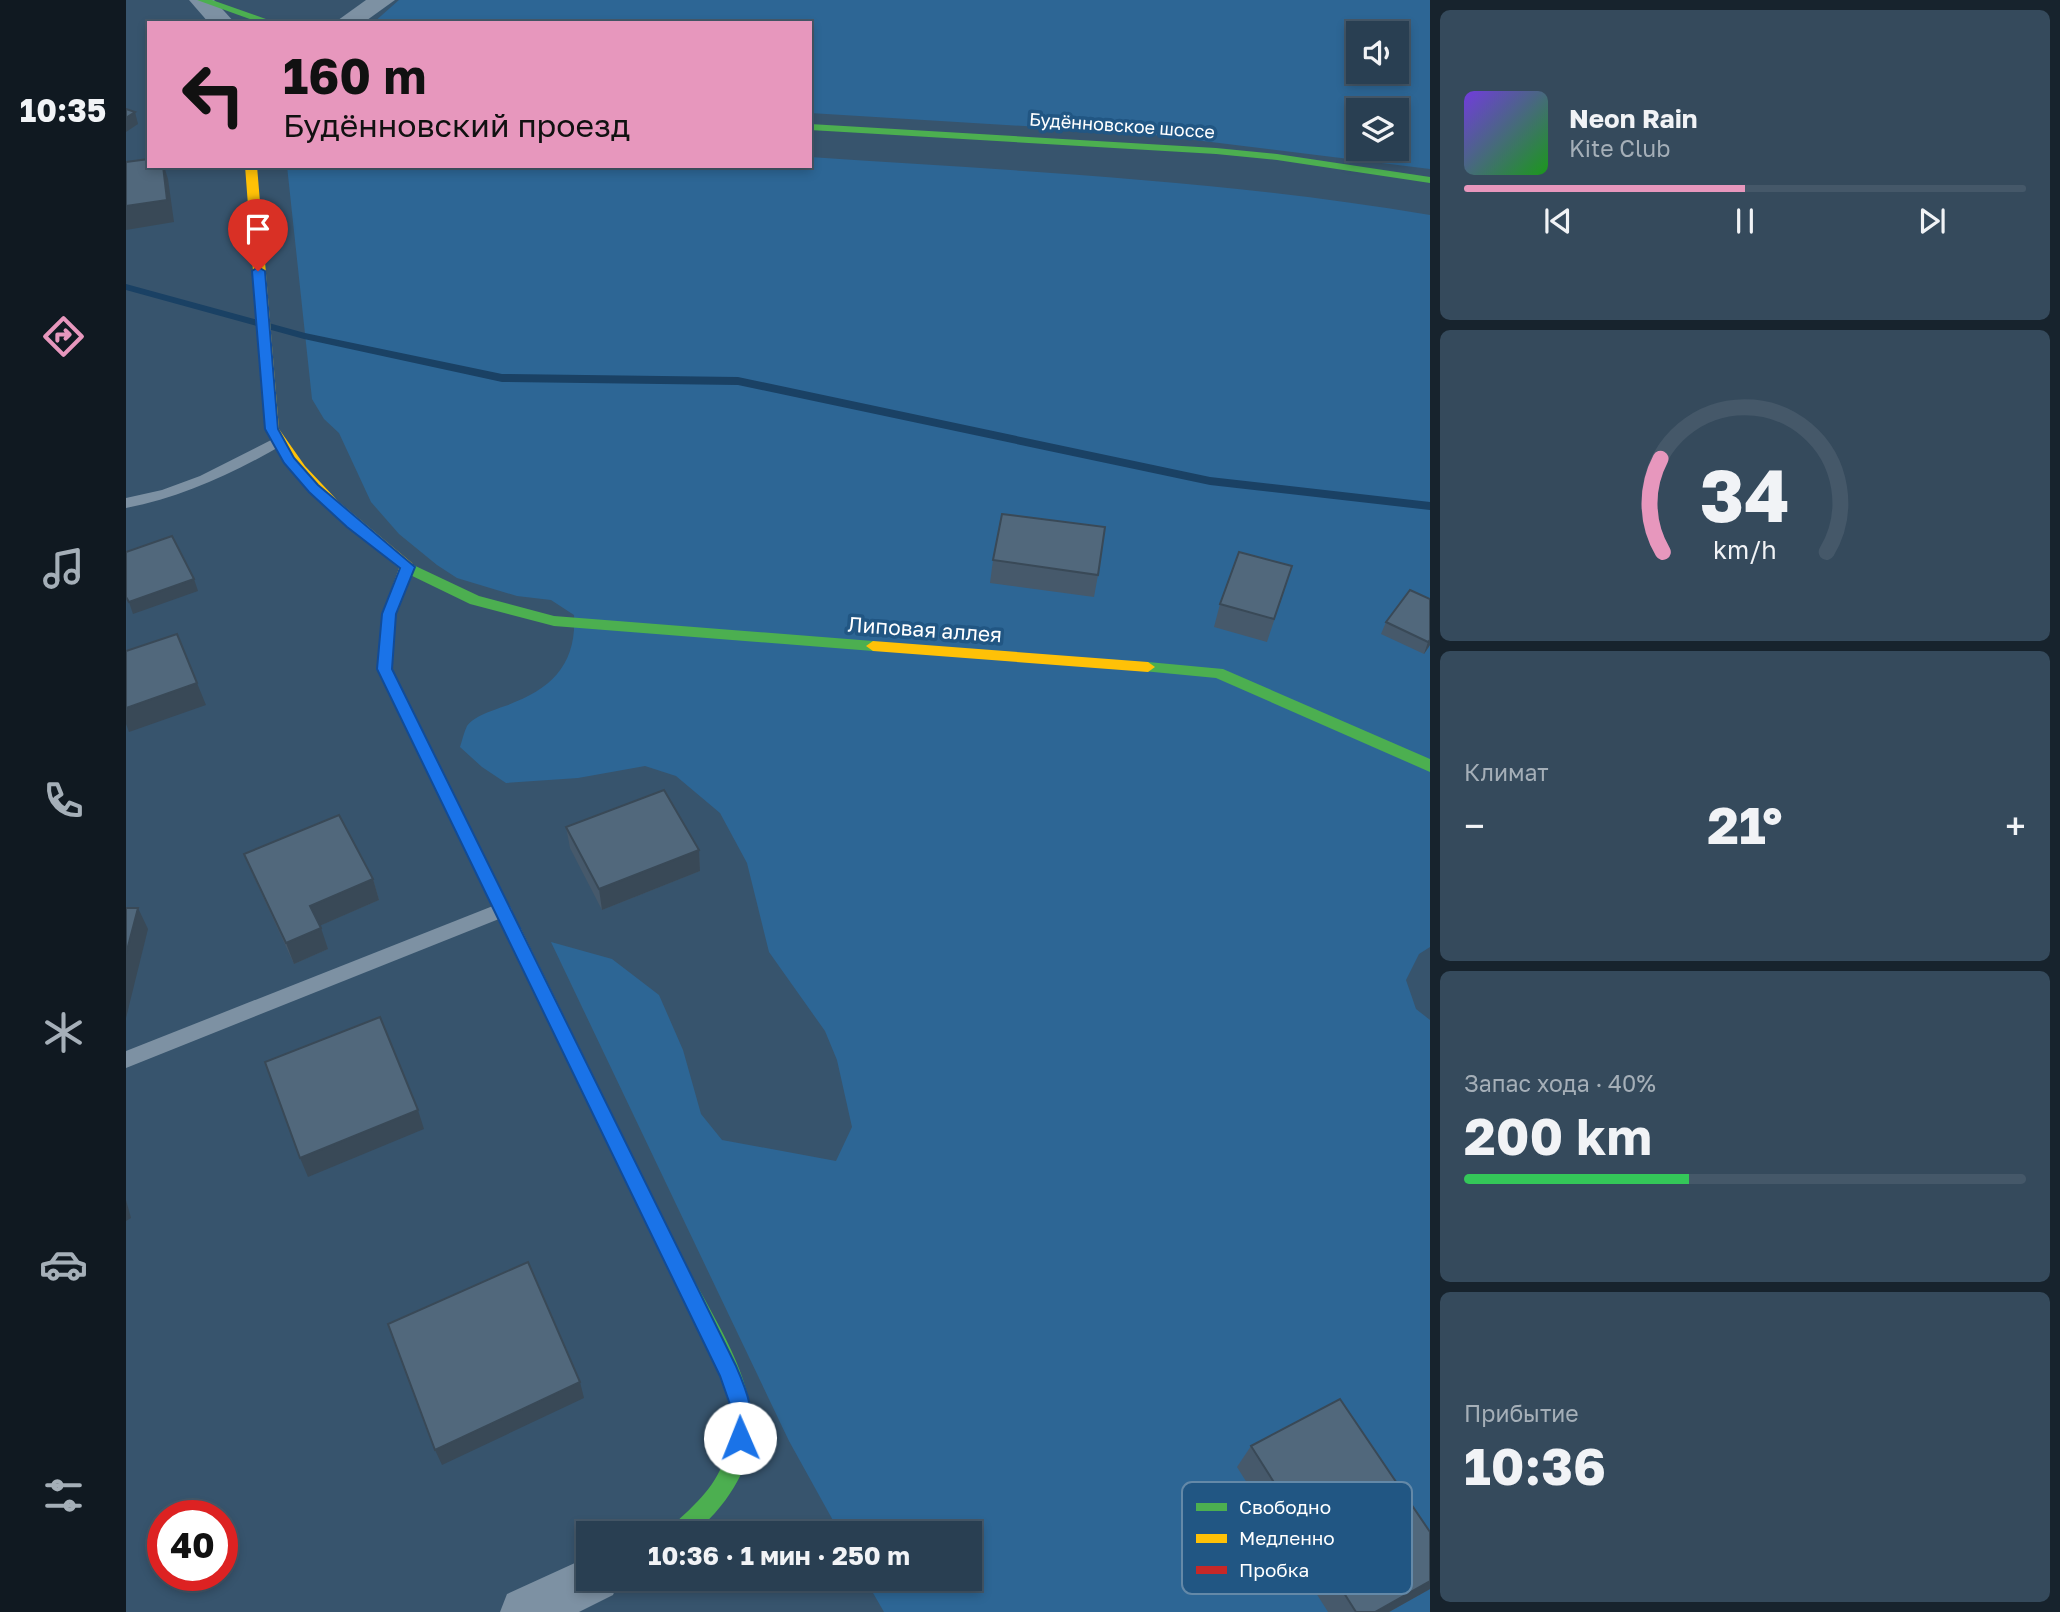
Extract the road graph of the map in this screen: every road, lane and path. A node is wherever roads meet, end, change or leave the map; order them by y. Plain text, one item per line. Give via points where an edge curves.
1 (201, 0) edge
2 (383, 0) edge
3 (221, 21) edge
4 (266, 21) edge
5 (349, 21) edge
6 (812, 127) edge
7 (251, 168) edge
8 (1430, 180) edge
9 (279, 442) junction
10 (126, 503) edge
11 (407, 567) junction
12 (1430, 765) edge
13 (503, 911) junction
14 (126, 1060) edge
15 (695, 1521) edge
16 (576, 1588) edge
17 (525, 1612) edge

1 - 3 street
1 - 4 street
2 - 5 street
6 - 8 street, Будённовское шоссе via 1216,151
7 - 9 street, Липовая аллея via 272,429
9 - 10 lane via 189,486
9 - 11 street, Липовая аллея via 314,488
11 - 12 street, Липовая аллея via 475,600 554,621 1219,673
11 - 13 street via 389,614 385,669
13 - 14 lane
13 - 15 street via 729,1373 743,1413 737,1463 708,1511
16 - 17 street

